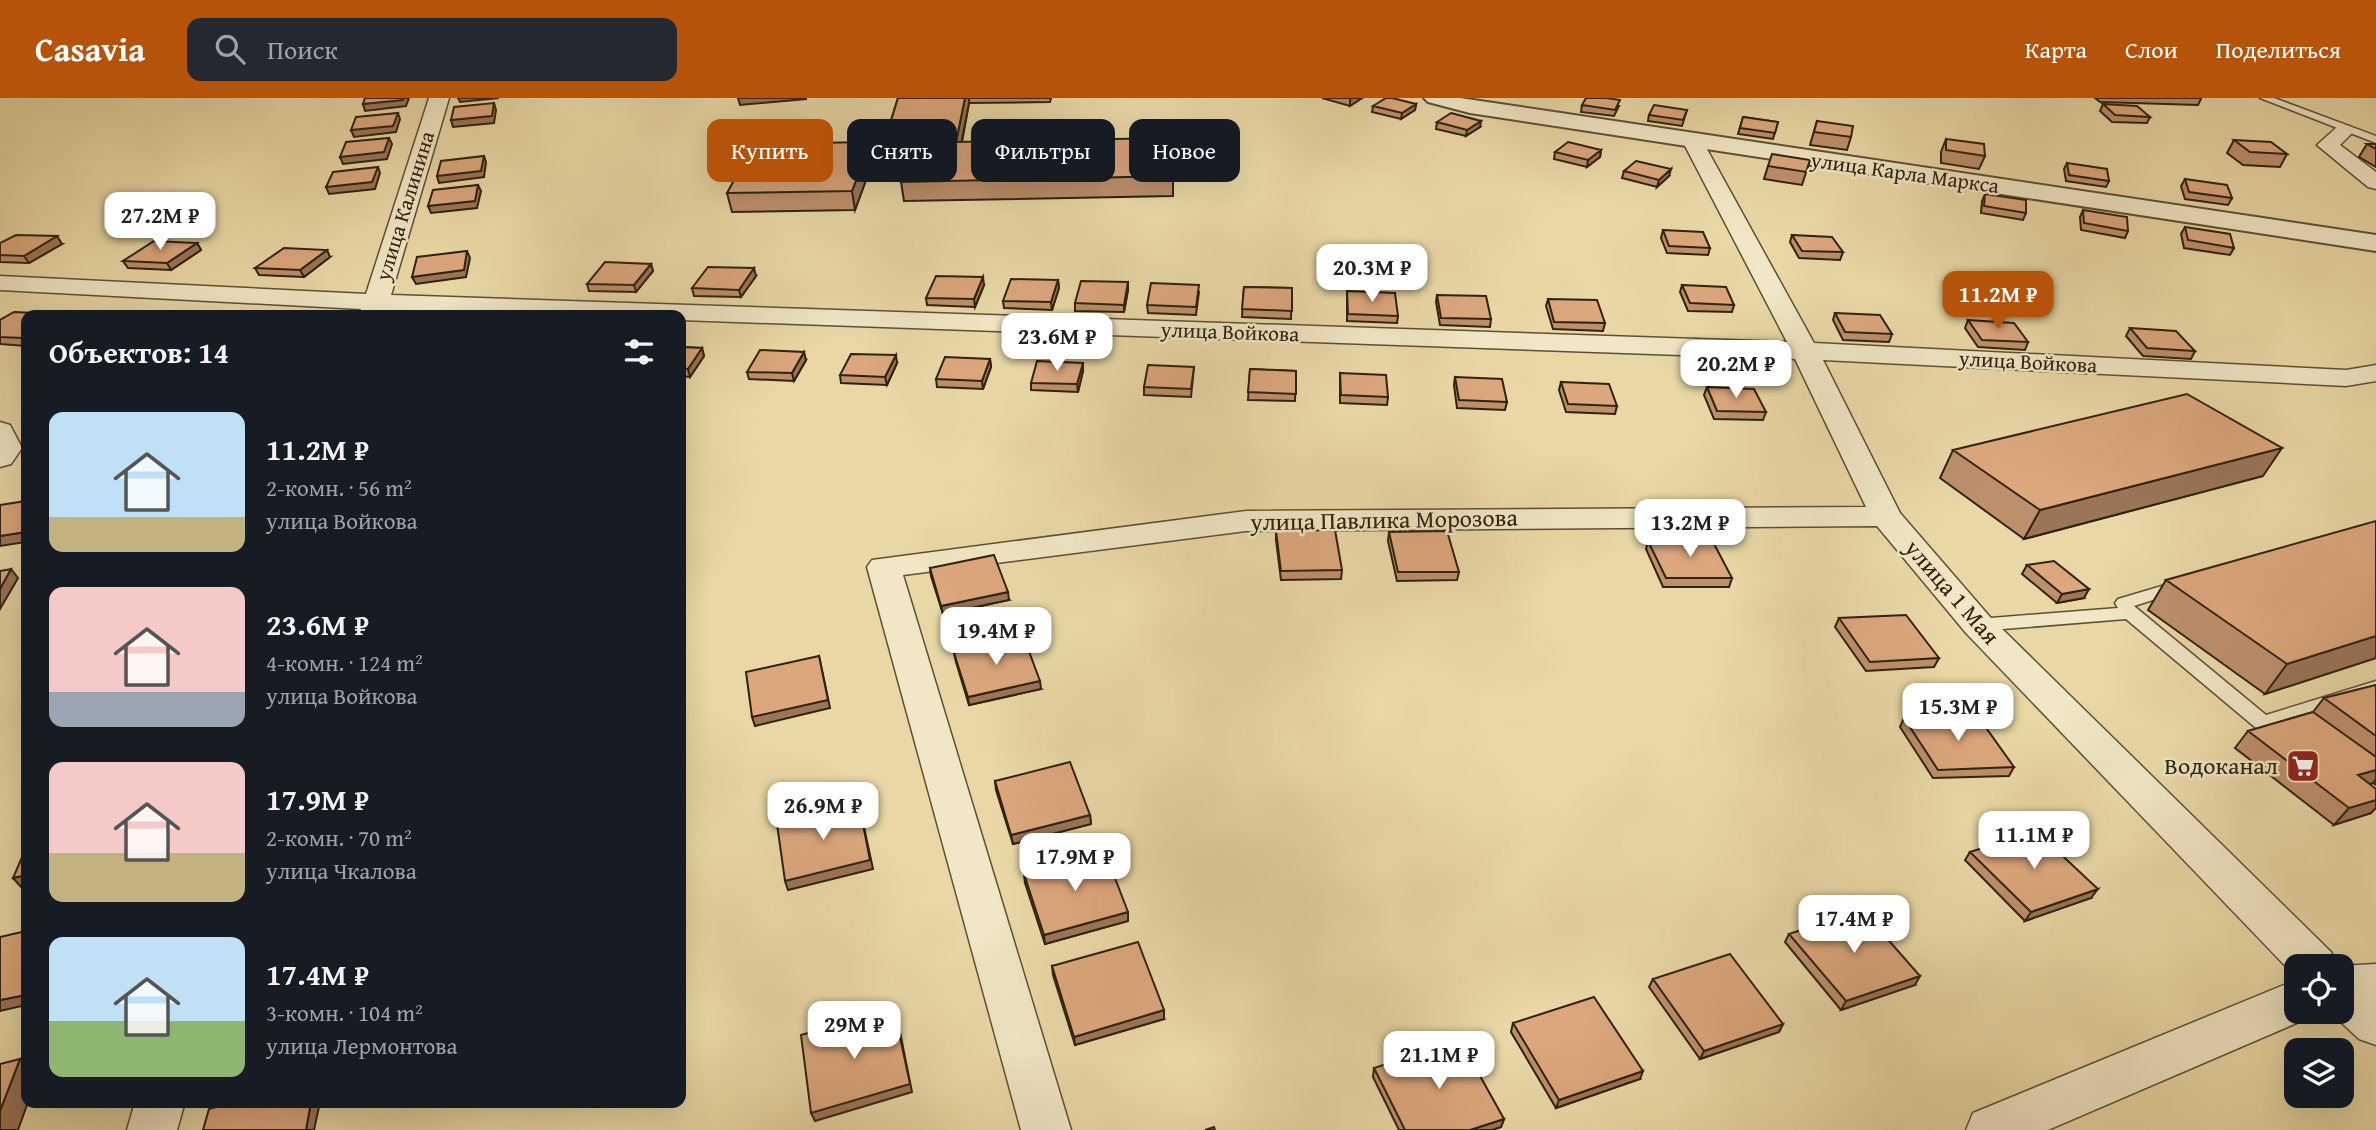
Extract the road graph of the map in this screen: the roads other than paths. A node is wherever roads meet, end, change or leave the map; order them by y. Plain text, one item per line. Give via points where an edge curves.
1 (439, 98) edge
2 (1436, 98) edge
3 (2265, 98) edge
4 (2344, 131) junction
5 (2376, 141) edge
6 (1693, 142) junction
7 (2376, 182) edge
8 (2376, 243) edge
9 (0, 284) edge
10 (34, 284) junction
11 (0, 305) edge
12 (374, 309) edge
13 (408, 310) edge
14 (686, 318) edge
15 (1805, 351) junction
16 (2376, 373) edge
17 (0, 431) edge
18 (0, 458) edge
19 (1886, 516) junction
20 (2203, 578) edge
21 (2130, 613) junction
22 (1978, 625) junction
23 (2376, 687) edge
24 (2303, 954) edge
25 (2376, 984) edge
26 (2354, 985) edge
27 (2354, 1004) edge
28 (2284, 1006) edge
29 (2376, 1024) edge
30 (158, 1108) edge
31 (152, 1130) edge
32 (1046, 1130) edge
33 (1991, 1130) edge

1 - 12 street, улица Калинина
2 - 6 street, улица Карла Маркса
3 - 4 lane
4 - 5 lane
4 - 7 street via 2327,145
6 - 8 street, улица Карла Маркса
6 - 15 street, улица 1 Мая
9 - 10 street, улица Войкова
10 - 11 street
10 - 12 street, улица Войкова
12 - 13 street, улица Войкова
14 - 15 street, улица Войкова
15 - 16 street, улица Войкова via 2346,379
15 - 19 street, улица 1 Мая
17 - 18 street via 7,448
19 - 22 street, улица 1 Мая
19 - 32 street, улица Павлика Морозова via 1246,521 884,567
20 - 21 lane via 2124,603
21 - 22 lane
21 - 23 lane via 2263,723
22 - 24 street, улица 1 Мая
25 - 26 street
27 - 29 street
28 - 33 street
30 - 31 street

